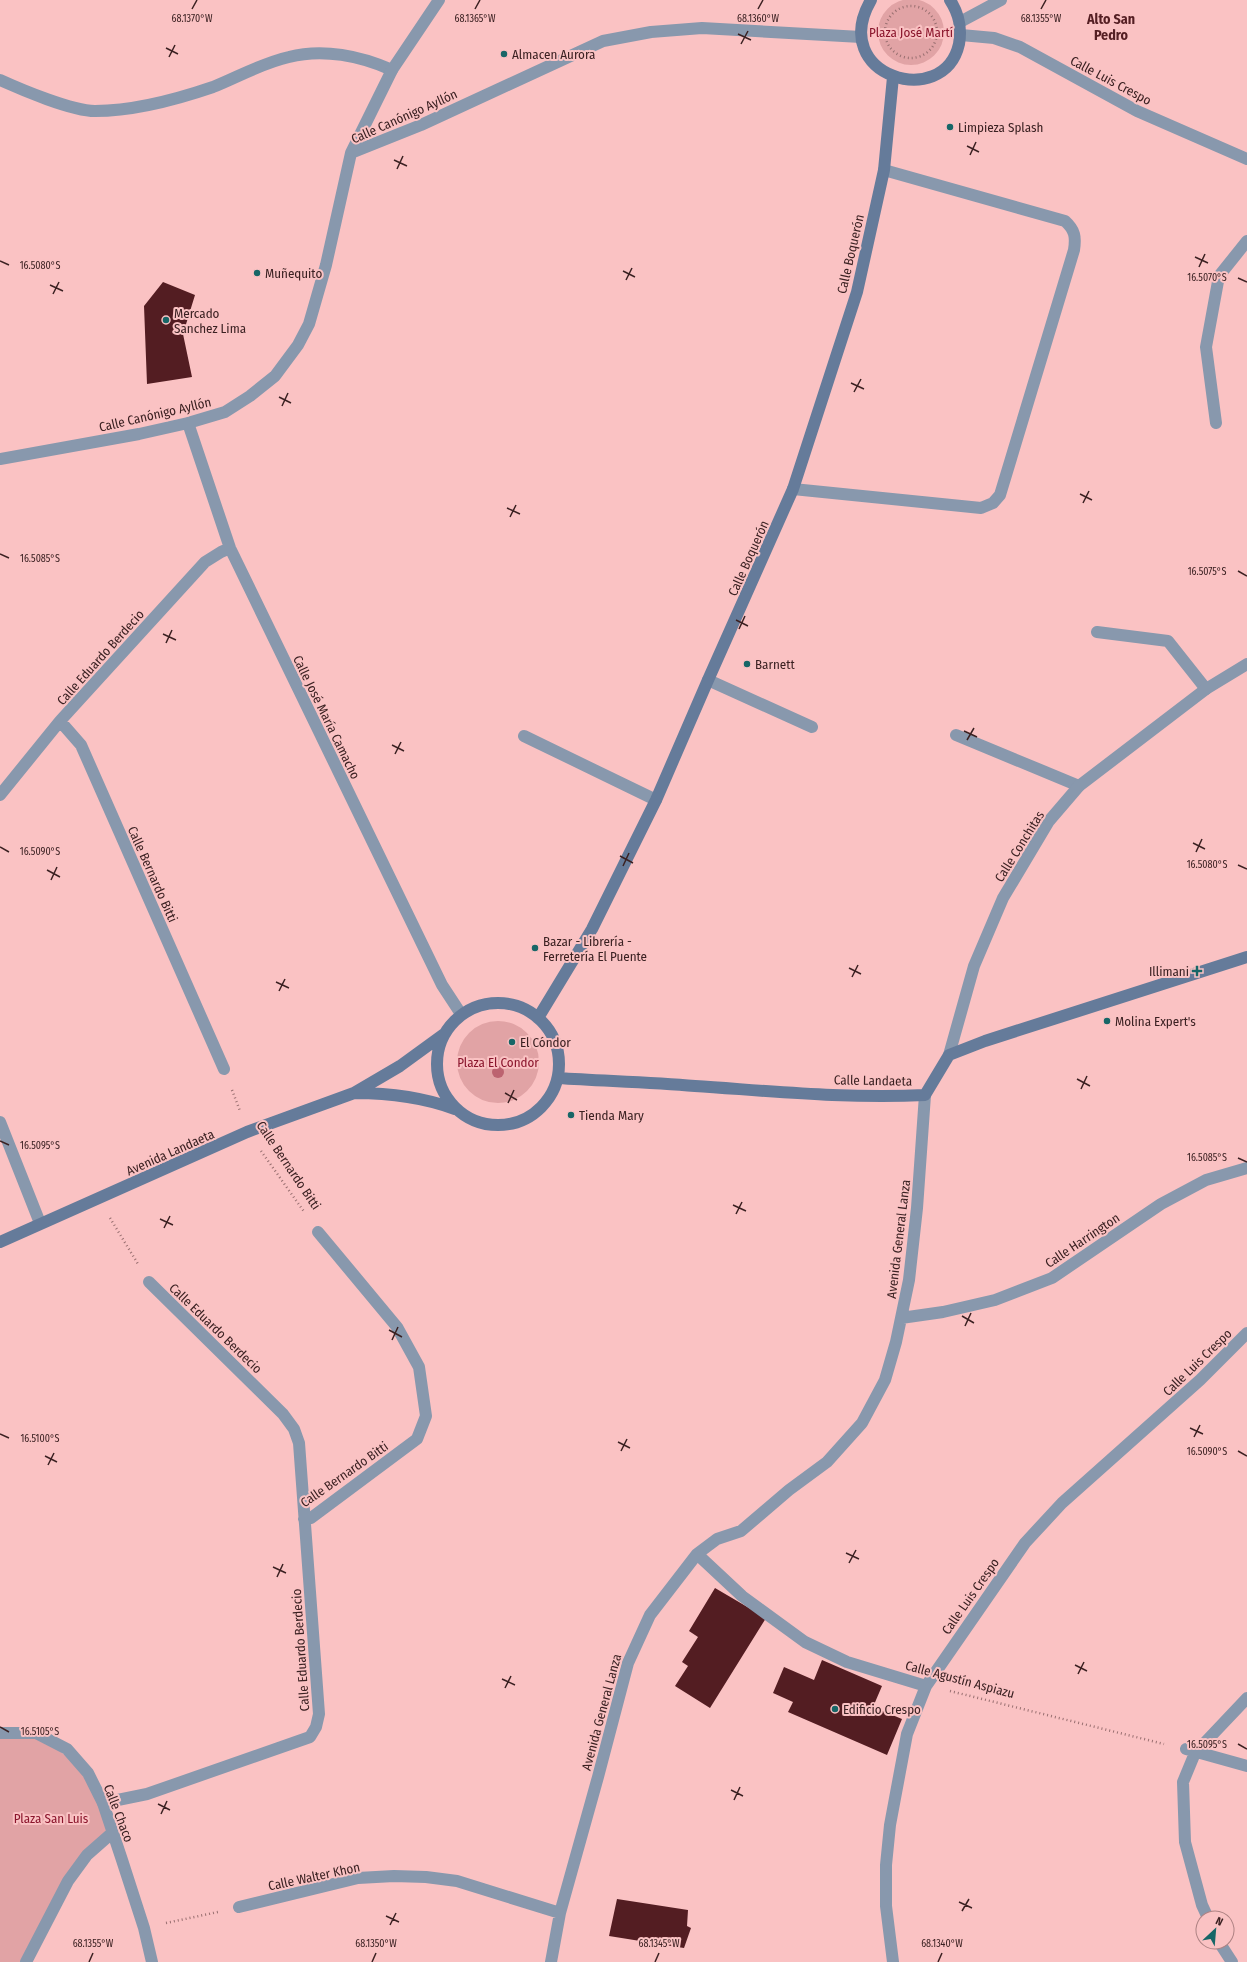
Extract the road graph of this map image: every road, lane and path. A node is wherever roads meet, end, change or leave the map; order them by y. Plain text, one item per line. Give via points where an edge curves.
1 (439, 0) edge
2 (871, 0) edge
3 (950, 0) edge
4 (1001, 0) edge
5 (895, 11) joint
6 (960, 22) junction
7 (960, 35) junction
8 (861, 37) junction
9 (392, 70) junction
10 (893, 77) junction
11 (0, 80) edge
12 (351, 153) junction
13 (1247, 159) edge
14 (884, 170) junction
15 (1247, 241) edge
16 (188, 423) junction
17 (1216, 423) dead end
18 (0, 459) edge
19 (793, 489) junction
20 (230, 548) junction
21 (1097, 632) dead end
22 (1247, 664) edge
23 (708, 680) junction
24 (1206, 689) junction
25 (60, 721) junction
26 (812, 727) dead end
27 (956, 735) dead end
28 (524, 736) dead end
29 (1079, 786) junction
30 (0, 795) edge
31 (656, 800) junction
32 (1247, 957) edge
33 (462, 1014) junction
34 (538, 1018) junction
35 (444, 1034) junction
36 (949, 1055) junction
37 (224, 1069) joint
38 (558, 1078) junction
39 (354, 1093) junction
40 (926, 1095) junction
41 (455, 1109) junction
42 (0, 1122) edge
43 (248, 1132) junction
44 (1247, 1168) edge
45 (98, 1199) junction
46 (40, 1223) junction
47 (318, 1232) joint
48 (0, 1242) edge
49 (149, 1282) joint
50 (901, 1318) junction
51 (1247, 1333) edge
52 (304, 1519) junction
53 (697, 1554) junction
54 (926, 1686) junction
55 (1247, 1698) edge
56 (0, 1733) edge
57 (1190, 1751) junction
58 (1247, 1766) edge
59 (103, 1803) junction
60 (112, 1833) junction
61 (239, 1907) joint
62 (1204, 1910) edge
63 (560, 1913) junction
64 (144, 1928) junction
65 (1224, 1950) edge
66 (26, 1962) edge
67 (152, 1962) edge
68 (551, 1962) edge
69 (893, 1962) edge
70 (1232, 1962) edge

1 - 9 street
2 - 8 main road via 861,23
3 - 6 main road via 957,10
4 - 6 street
5 - 5 path via 908,6 923,8 933,19 936,34 932,47 920,56 905,57 898,54 888,44 884,30
6 - 7 main road
7 - 10 main road via 958,48 952,60 931,76 905,80
7 - 13 street, Calle Luis Crespo via 994,38 1020,47 1137,112
8 - 10 main road via 872,61
8 - 12 street, Calle Canónigo Ayllón via 702,28 651,32 603,41 421,125
9 - 11 street via 372,61 327,53 289,56 177,98 132,110 93,111 64,104
9 - 12 street
10 - 14 main road, Calle Boquerón
12 - 16 street, Calle Canónigo Ayllón via 312,316 298,345 275,376 250,396 225,412
14 - 19 main road, Calle Boquerón via 857,292
14 - 19 street via 1065,221 1074,229 1074,250 1000,495 993,503 981,508
15 - 17 street via 1219,276 1206,347
16 - 18 street, Calle Canónigo Ayllón
16 - 20 street, Calle José María Camacho
19 - 23 main road, Calle Boquerón
20 - 25 street, Calle Eduardo Berdecio via 205,562
20 - 33 street, Calle José María Camacho via 442,985
21 - 24 street via 1168,641
22 - 24 street, Calle Conchitas
23 - 26 street
23 - 31 main road, Calle Boquerón
24 - 29 street, Calle Conchitas
25 - 30 street, Calle Eduardo Berdecio
25 - 37 street, Calle Bernardo Bitti via 81,745
27 - 29 street
28 - 31 street
29 - 36 street, Calle Conchitas via 1049,821 1003,898 974,966
31 - 34 main road, Calle Boquerón via 592,929
32 - 36 main road
33 - 34 main road via 481,1006 500,1003 520,1007
33 - 35 main road
34 - 38 main road via 552,1035 559,1056
35 - 39 main road, Avenida Landaeta via 400,1066
35 - 41 main road via 436,1060 440,1087
36 - 40 main road, Calle Landaeta
37 - 43 path, Calle Bernardo Bitti
38 - 40 main road, Calle Landaeta via 778,1092
38 - 41 main road via 548,1102 528,1119 503,1126 478,1123
39 - 41 main road, Avenida Landaeta via 406,1095 432,1100
39 - 43 main road, Avenida Landaeta
40 - 50 street, Avenida General Lanza via 910,1272
42 - 46 street
43 - 45 main road, Avenida Landaeta
43 - 47 path, Calle Bernardo Bitti
44 - 50 street, Calle Harrington via 1206,1180 1161,1204 1052,1278 995,1300 943,1312
45 - 46 main road, Avenida Landaeta
45 - 49 path
46 - 48 main road, Avenida Landaeta
47 - 52 street, Calle Bernardo Bitti via 397,1327 419,1367 426,1416 417,1440 311,1518
49 - 52 street, Calle Eduardo Berdecio via 283,1414 294,1429 299,1443
50 - 53 street, Avenida General Lanza via 885,1380 862,1422 827,1462 740,1531 717,1539
51 - 54 street, Calle Luis Crespo via 1200,1380 1062,1503 1025,1543
52 - 59 street, Calle Eduardo Berdecio via 319,1714 310,1737 147,1794
53 - 54 street, Calle Agustín Aspiazu via 742,1596 805,1642 847,1662
53 - 63 street, Avenida General Lanza via 650,1615 628,1663
54 - 57 path, Calle Agustín Aspiazu
54 - 69 street, Calle Luis Crespo via 907,1734 890,1825 886,1865 886,1906
55 - 57 street
56 - 59 street, Calle Chaco via 36,1733 67,1749 88,1773
57 - 58 street
57 - 62 street via 1183,1782 1185,1842
59 - 60 street, Calle Chaco
60 - 64 street, Calle Chaco
60 - 66 street via 87,1855 68,1881
61 - 63 street, Calle Walter Khon via 358,1878 400,1876 457,1881
61 - 64 path
63 - 68 street, Avenida General Lanza
64 - 67 street, Calle Chaco
65 - 70 street

